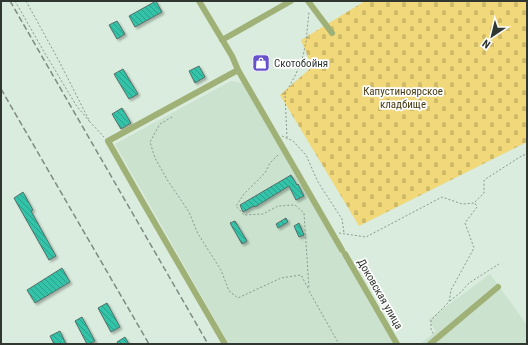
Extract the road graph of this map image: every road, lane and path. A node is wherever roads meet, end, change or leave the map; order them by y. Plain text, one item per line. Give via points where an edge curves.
1 (15, 1) edge
2 (26, 1) edge
3 (199, 1) edge
4 (291, 1) edge
5 (310, 3) edge
6 (281, 4) edge
7 (332, 33) dead end
8 (222, 40) junction
9 (238, 70) junction
10 (172, 116) dead end
11 (90, 122) junction
12 (275, 133) junction
13 (287, 138) junction
14 (108, 141) junction
15 (527, 154) edge
16 (278, 155) dead end
17 (475, 203) junction
18 (332, 232) junction
19 (344, 234) junction
20 (499, 264) dead end
21 (498, 287) dead end
22 (309, 290) junction
23 (449, 302) junction
24 (436, 339) junction
25 (225, 344) edge
26 (339, 344) edge
27 (397, 344) edge
28 (430, 344) edge

1 - 11 path via 71,98
2 - 11 path
3 - 8 street, Доковская улица
4 - 6 street
5 - 7 street
5 - 13 path via 302,60 285,94
6 - 8 street
8 - 9 street, Доковская улица
9 - 12 street, Доковская улица
9 - 14 street
10 - 22 path via 160,124 150,142 158,164 189,212 198,234 221,270 229,291 238,298 280,278 301,275
11 - 14 path
12 - 13 path
12 - 18 street, Доковская улица
13 - 19 path via 306,155 318,182 342,219
14 - 25 street
15 - 17 path via 484,180 484,193
16 - 22 path via 236,206 244,215 263,214 278,206 295,205 304,213
17 - 19 path via 462,204 442,197 366,237
17 - 23 path via 477,207 465,223 474,248 451,290
18 - 19 path
18 - 27 street, Доковская улица
20 - 23 path via 468,283 460,294
21 - 24 street
22 - 26 path
23 - 24 path via 431,320 431,329
24 - 28 street

